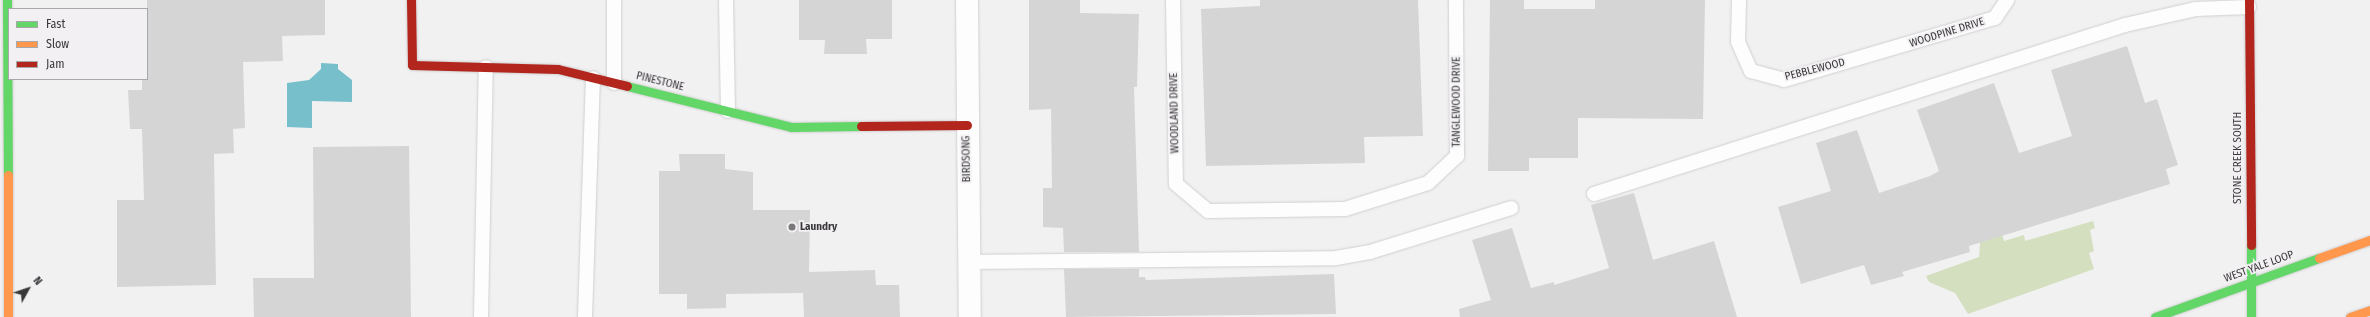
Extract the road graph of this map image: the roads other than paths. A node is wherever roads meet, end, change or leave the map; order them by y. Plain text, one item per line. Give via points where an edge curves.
1 (7, 0) edge
2 (411, 0) edge
3 (614, 0) edge
4 (726, 0) edge
5 (967, 0) edge
6 (1173, 0) edge
7 (1456, 0) edge
8 (1739, 0) edge
9 (2007, 0) edge
10 (2249, 4) edge
11 (1879, 54) joint
12 (486, 67) junction
13 (593, 78) junction
14 (614, 83) junction
15 (728, 111) junction
16 (967, 125) junction
17 (1594, 194) dead end
18 (1511, 208) dead end
19 (1208, 211) joint
20 (2370, 240) edge
21 (969, 262) junction
22 (2250, 282) junction
23 (2370, 310) edge
24 (8, 317) edge
25 (480, 317) edge
26 (585, 317) edge
27 (970, 317) edge
28 (2155, 317) edge
29 (2251, 317) edge
30 (2350, 317) edge

1 - 24 street
2 - 12 street, PINESTONE via 412,65
3 - 14 lane
4 - 15 lane
5 - 16 street, BIRDSONG
6 - 19 lane, WOODLAND DRIVE via 1176,184
7 - 19 lane, TANGLEWOOD DRIVE via 1457,156 1428,183 1345,209
8 - 11 lane, PEBBLEWOOD via 1738,42 1752,71 1784,80
9 - 11 lane, WOODPINE DRIVE via 1995,18
10 - 17 lane via 2196,9 2125,25
10 - 22 street, STONE CREEK SOUTH
12 - 13 street, PINESTONE via 558,69
12 - 25 lane
13 - 14 street, PINESTONE
13 - 26 lane
14 - 15 street, PINESTONE
15 - 16 street, PINESTONE via 791,127
16 - 21 street, BIRDSONG
18 - 21 lane via 1370,252 1336,258
20 - 22 street, WEST YALE LOOP
21 - 27 street, BIRDSONG
22 - 28 street, WEST YALE LOOP
22 - 29 street, STONE CREEK SOUTH
23 - 30 street

